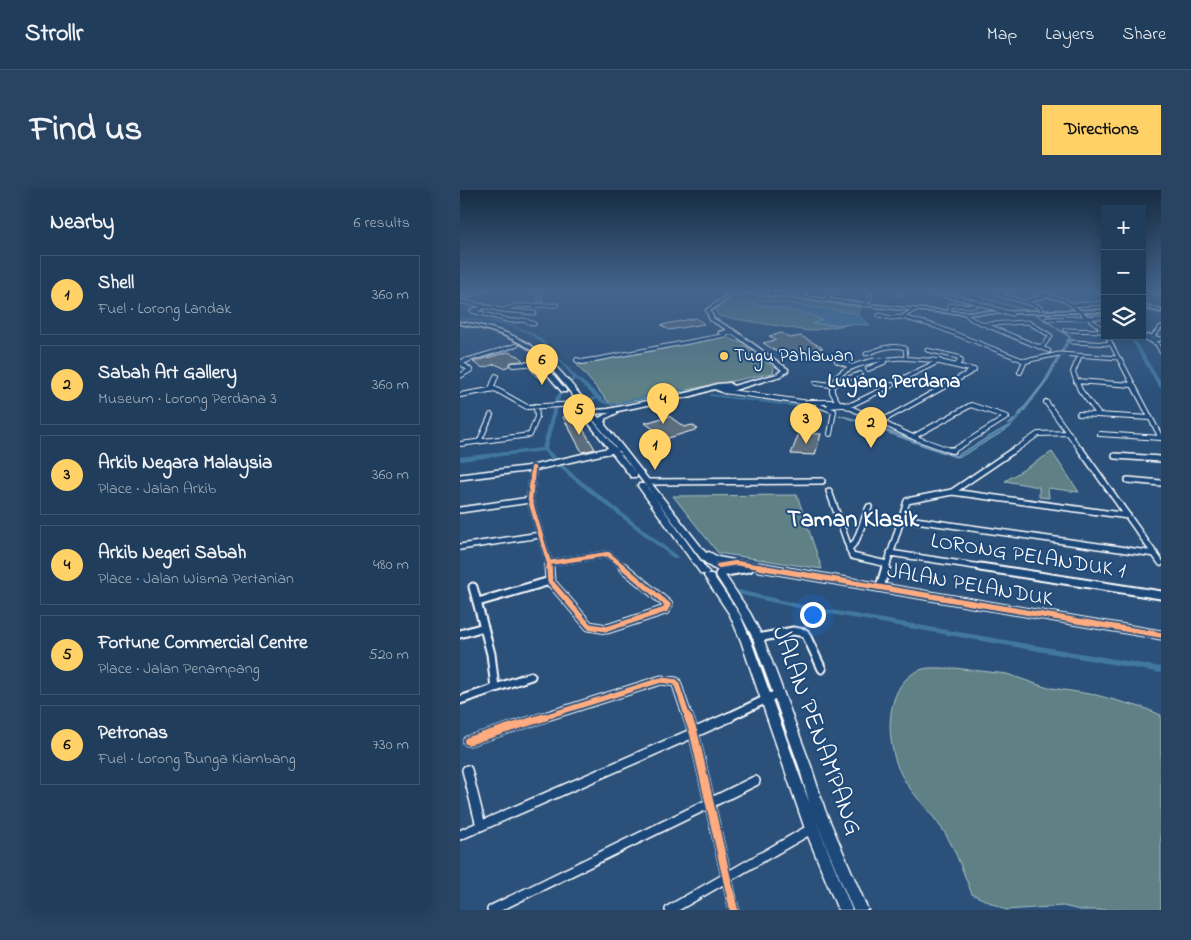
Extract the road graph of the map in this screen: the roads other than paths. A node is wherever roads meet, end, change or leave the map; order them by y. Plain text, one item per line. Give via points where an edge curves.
1 (463, 324) edge
2 (925, 324) edge
3 (984, 324) joint
4 (1002, 324) edge
5 (1031, 324) edge
6 (719, 325) joint
7 (1161, 327) edge
8 (1065, 330) dead end
9 (1101, 331) edge
10 (1161, 331) edge
11 (727, 333) junction
12 (1152, 336) junction
13 (1109, 340) edge
14 (1157, 341) junction
15 (1072, 342) dead end
16 (519, 344) junction
17 (1111, 344) junction
18 (1038, 346) junction
19 (927, 350) dead end
20 (1049, 351) dead end
21 (1161, 352) edge
22 (866, 354) dead end
23 (1080, 356) junction
24 (906, 358) junction
25 (1119, 358) junction
26 (889, 359) junction
27 (576, 360) dead end
28 (460, 361) edge
29 (838, 361) dead end
30 (939, 361) junction
31 (1025, 361) junction
32 (541, 363) junction
33 (530, 365) junction
34 (957, 365) junction
35 (513, 366) dead end
36 (853, 367) junction
37 (868, 370) dead end
38 (1020, 372) dead end
39 (538, 374) dead end
40 (860, 374) dead end
41 (460, 376) edge
42 (496, 376) dead end
43 (902, 379) dead end
44 (1076, 381) junction
45 (816, 383) dead end
46 (562, 384) junction
47 (831, 385) junction
48 (892, 385) dead end
49 (1133, 385) junction
50 (730, 387) junction
51 (491, 389) junction
52 (720, 389) junction
53 (740, 394) junction
54 (460, 395) edge
55 (836, 401) junction
56 (579, 402) junction
57 (807, 402) junction
58 (1046, 402) dead end
59 (816, 404) junction
60 (536, 406) junction
61 (845, 406) junction
62 (589, 412) junction
63 (609, 413) junction
64 (1079, 414) dead end
65 (491, 415) dead end
66 (1099, 415) junction
67 (1150, 418) junction
68 (880, 422) junction
69 (602, 425) junction
70 (1069, 433) junction
71 (830, 434) dead end
72 (1100, 434) dead end
73 (913, 437) junction
74 (1161, 438) edge
75 (479, 442) junction
76 (460, 444) edge
77 (617, 449) junction
78 (1115, 456) dead end
79 (1161, 459) edge
80 (533, 468) junction
81 (460, 478) edge
82 (1128, 480) dead end
83 (822, 481) dead end
84 (1161, 483) edge
85 (645, 485) junction
86 (829, 491) dead end
87 (952, 492) junction
88 (530, 500) junction
89 (869, 507) dead end
90 (460, 510) edge
91 (1128, 516) junction
92 (901, 518) junction
93 (683, 531) junction
94 (540, 535) junction
95 (460, 547) edge
96 (850, 550) junction
97 (890, 553) junction
98 (1154, 554) junction
99 (731, 562) junction
100 (549, 563) junction
101 (1161, 563) edge
102 (887, 564) junction
103 (773, 569) junction
104 (714, 572) junction
105 (550, 581) junction
106 (473, 587) dead end
107 (880, 587) junction
108 (1161, 595) edge
109 (724, 597) joint
110 (478, 602) junction
111 (484, 627) junction
112 (460, 634) edge
113 (1161, 634) edge
114 (758, 638) junction
115 (822, 669) dead end
116 (531, 676) dead end
117 (495, 688) junction
118 (772, 697) junction
119 (460, 700) edge
120 (694, 734) junction
121 (468, 741) dead end
122 (467, 770) dead end
123 (755, 781) dead end
124 (710, 804) junction
125 (481, 826) junction
126 (818, 826) junction
127 (460, 835) edge
128 (726, 879) junction
129 (492, 910) edge
130 (670, 910) edge
131 (734, 910) edge
132 (845, 910) edge
133 (861, 910) edge

1 - 16 main road, JALAN PENAMPANG
2 - 31 street
3 - 4 street
3 - 18 street
5 - 18 street via 1051,336
6 - 11 main road
6 - 11 main road
7 - 12 street
8 - 9 street
10 - 14 street
11 - 27 street via 582,362
11 - 50 main road via 786,370 779,376
12 - 14 street
12 - 14 street via 1145,337
13 - 17 street
14 - 21 street
15 - 17 street
16 - 28 street
16 - 32 main road, JALAN PENAMPANG
16 - 46 main road, JALAN PENAMPANG via 537,352
17 - 25 street
18 - 20 street
19 - 34 street via 958,357 961,360
22 - 24 street via 886,346 900,346 905,348
23 - 25 street
23 - 31 street via 1059,354
23 - 44 street via 1073,372
24 - 26 street
24 - 30 street
25 - 49 street
26 - 36 street
26 - 37 street
28 - 41 street via 470,370
29 - 36 street
30 - 34 street
30 - 43 street
31 - 38 street
32 - 33 street
32 - 46 main road, JALAN PENAMPANG
33 - 35 street
33 - 39 street
34 - 68 street via 972,369 972,372
36 - 47 street
40 - 47 street
42 - 51 street
44 - 49 street
44 - 66 street
45 - 47 street
46 - 56 main road, JALAN PENAMPANG
47 - 55 street
48 - 61 street
49 - 67 street
50 - 52 main road
50 - 53 street via 732,392
51 - 54 street
51 - 60 street via 524,406
52 - 53 street
52 - 63 main road
52 - 63 main road
53 - 57 street
55 - 57 street
55 - 61 street
56 - 60 street
56 - 62 main road, JALAN PENAMPANG
57 - 59 street
58 - 70 street
59 - 61 street
59 - 71 street via 834,411
60 - 75 street via 537,417 530,435
61 - 68 street
62 - 63 main road
62 - 69 main road, JALAN PENAMPANG
62 - 77 main road, JALAN PENAMPANG
63 - 69 main road via 602,418
64 - 66 street
65 - 75 street
66 - 67 street
67 - 74 street
68 - 73 street
69 - 77 main road, JALAN PENAMPANG
70 - 87 street via 1038,434
70 - 91 street
72 - 74 street
73 - 73 street via 973,405 1007,418 957,450 948,451
75 - 76 street
77 - 80 street
77 - 85 main road, JALAN PENAMPANG
77 - 85 main road, JALAN PENAMPANG via 634,475
78 - 79 street
80 - 81 street
80 - 88 street
82 - 84 street
83 - 85 street
85 - 93 main road, JALAN PENAMPANG
85 - 104 main road, JALAN PENAMPANG
86 - 96 street
87 - 91 street
87 - 92 street via 907,501
88 - 90 street
88 - 94 street
89 - 96 street
91 - 98 street
92 - 97 street
92 - 98 street
93 - 99 main road via 696,540 711,558
93 - 104 main road, JALAN PENAMPANG
94 - 95 street
94 - 100 street
96 - 102 street via 856,559
97 - 102 street
97 - 108 street, LORONG PELANDUK 1
98 - 101 street
99 - 103 street, JALAN PELANDUK
99 - 104 street, JALAN PELANDUK
100 - 105 street
100 - 105 street via 608,554 668,605 664,610 606,629 594,628
102 - 107 street
103 - 104 street, JALAN PELANDUK via 743,568
103 - 107 street, JALAN PELANDUK
104 - 109 main road, JALAN PENAMPANG
104 - 114 main road, JALAN PENAMPANG via 736,599
105 - 110 street
106 - 110 street
107 - 113 street, JALAN PELANDUK
109 - 118 main road, JALAN PENAMPANG
110 - 111 street
111 - 112 street
111 - 117 street
114 - 115 street via 793,631 805,633
114 - 118 main road, JALAN PENAMPANG
116 - 117 street
117 - 119 street
118 - 120 street
118 - 126 main road, JALAN PENAMPANG
120 - 121 street via 676,682 661,680
120 - 124 street
120 - 125 street
122 - 125 street
123 - 124 street
124 - 128 street
124 - 129 street
125 - 127 street
126 - 128 street
126 - 132 main road, JALAN PENAMPANG
126 - 133 main road, JALAN PENAMPANG
128 - 130 street
128 - 131 street

